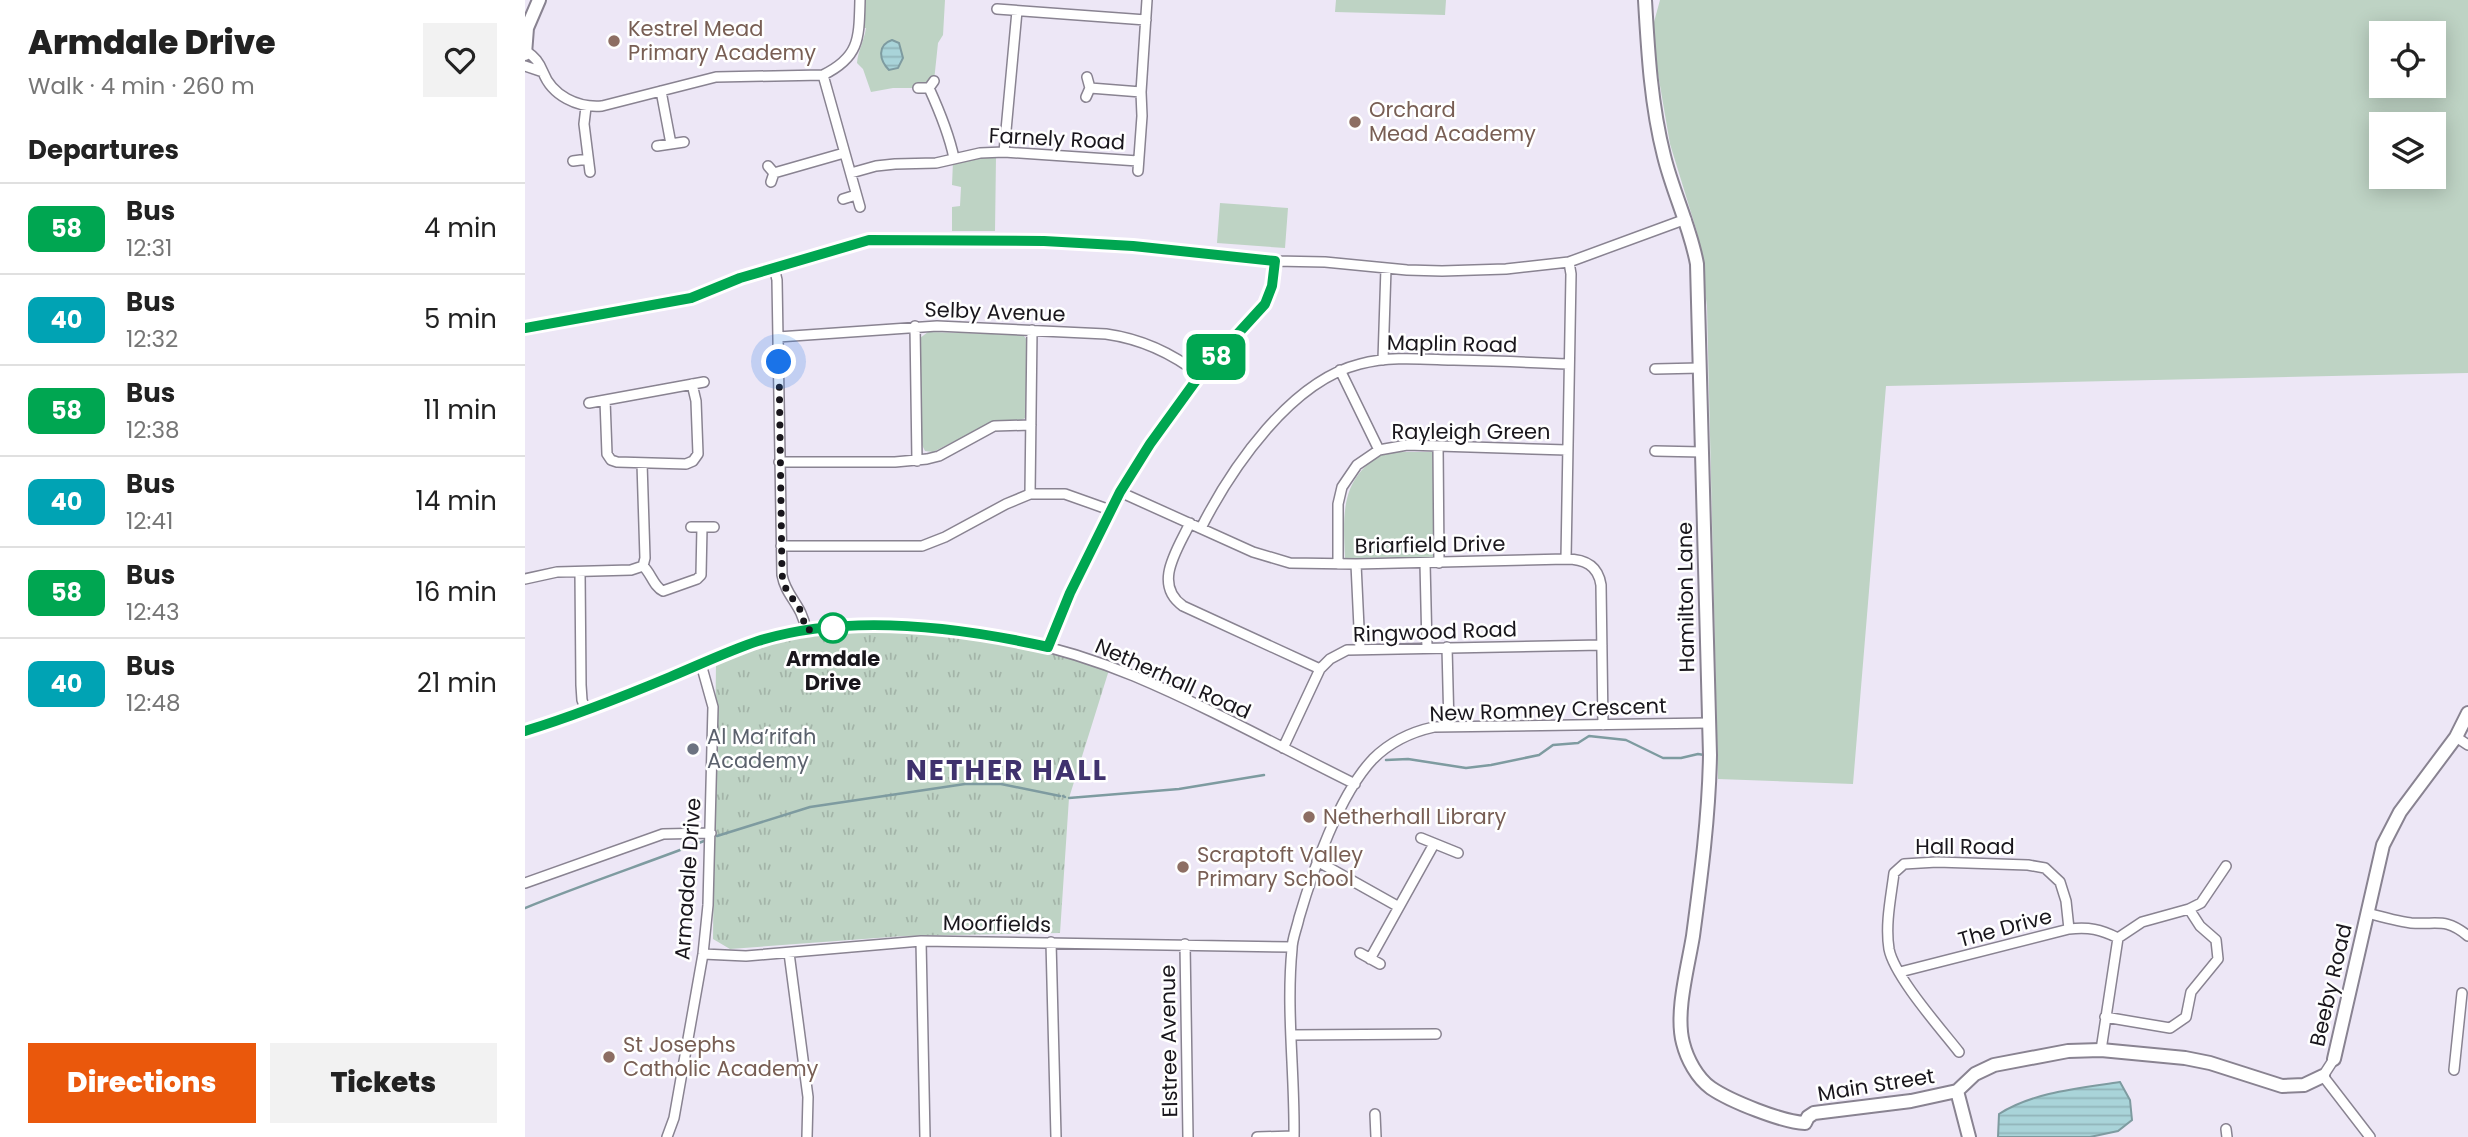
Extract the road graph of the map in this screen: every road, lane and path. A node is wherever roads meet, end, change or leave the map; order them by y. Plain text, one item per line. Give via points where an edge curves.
1 (532, 0) edge
2 (539, 0) edge
3 (860, 0) edge
4 (1147, 0) edge
5 (1645, 0) edge
6 (997, 9) dead end
7 (1017, 11) junction
8 (525, 12) edge
9 (1146, 20) junction
10 (525, 45) edge
11 (525, 52) edge
12 (525, 66) edge
13 (543, 72) junction
14 (823, 75) junction
15 (1087, 78) dead end
16 (918, 88) dead end
17 (661, 91) junction
18 (1141, 92) junction
19 (586, 107) junction
20 (684, 142) dead end
21 (671, 144) junction
22 (657, 146) dead end
23 (1004, 152) junction
24 (845, 153) junction
25 (954, 158) junction
26 (588, 159) junction
27 (573, 161) dead end
28 (1138, 161) junction
29 (1138, 171) dead end
30 (590, 172) dead end
31 (851, 173) junction
32 (771, 174) dead end
33 (856, 195) junction
34 (843, 199) dead end
35 (860, 207) dead end
36 (1686, 219) junction
37 (1275, 261) junction
38 (1569, 261) junction
39 (774, 267) junction
40 (1386, 268) junction
41 (915, 326) junction
42 (525, 327) edge
43 (1032, 330) junction
44 (778, 337) junction
45 (1383, 360) junction
46 (1569, 364) junction
47 (1700, 368) junction
48 (1655, 369) dead end
49 (1340, 370) junction
50 (1200, 375) junction
51 (704, 382) dead end
52 (692, 384) junction
53 (605, 400) junction
54 (589, 403) dead end
55 (1031, 425) junction
56 (1438, 446) junction
57 (1379, 450) junction
58 (1567, 450) junction
59 (1655, 451) dead end
60 (1702, 452) junction
61 (779, 461) junction
62 (916, 461) junction
63 (642, 463) junction
64 (1120, 492) junction
65 (1030, 494) junction
66 (1110, 510) junction
67 (1190, 523) junction
68 (691, 527) dead end
69 (702, 527) junction
70 (714, 527) dead end
71 (1201, 528) junction
72 (781, 546) junction
73 (1566, 559) junction
74 (1425, 563) junction
75 (1439, 563) junction
76 (1338, 564) junction
77 (1356, 564) junction
78 (643, 566) junction
79 (580, 572) junction
80 (525, 579) edge
81 (806, 630) junction
82 (1602, 645) junction
83 (1048, 647) junction
84 (1427, 648) junction
85 (1447, 648) junction
86 (1360, 649) junction
87 (701, 664) junction
88 (1320, 669) junction
89 (586, 711) junction
90 (2468, 713) edge
91 (1709, 723) junction
92 (1603, 725) junction
93 (1449, 727) junction
94 (525, 731) edge
95 (2456, 737) junction
96 (2468, 745) edge
97 (1283, 748) junction
98 (1355, 785) junction
99 (711, 833) junction
100 (1421, 838) dead end
101 (1434, 844) junction
102 (1458, 853) dead end
103 (1317, 861) junction
104 (2226, 866) dead end
105 (525, 870) edge
106 (527, 882) edge
107 (1399, 906) junction
108 (2189, 909) junction
109 (2368, 913) junction
110 (2069, 929) junction
111 (2468, 936) edge
112 (2118, 938) junction
113 (921, 941) junction
114 (1051, 942) junction
115 (1185, 944) junction
116 (1291, 947) junction
117 (789, 953) junction
118 (1360, 953) dead end
119 (703, 954) junction
120 (1370, 958) junction
121 (1380, 964) dead end
122 (1900, 972) junction
123 (2462, 993) dead end
124 (2105, 1017) junction
125 (1436, 1034) dead end
126 (2463, 1034) edge
127 (1292, 1035) junction
128 (2101, 1050) junction
129 (1959, 1052) dead end
130 (2334, 1059) joint
131 (2454, 1070) dead end
132 (2323, 1076) junction
133 (1957, 1091) junction
134 (1375, 1114) dead end
135 (1805, 1123) junction
136 (2364, 1135) edge
137 (667, 1137) edge
138 (807, 1137) edge
139 (925, 1137) edge
140 (1056, 1137) edge
141 (1188, 1137) edge
142 (1257, 1137) edge
143 (1294, 1137) edge
144 (1376, 1137) edge
145 (1808, 1137) edge
146 (1969, 1137) edge

1 - 8 street
2 - 10 street
3 - 14 street via 854,52
4 - 9 street
5 - 36 street, Hamilton Lane via 1654,108 1664,158
6 - 7 street
7 - 9 street
7 - 23 street
9 - 18 street
10 - 11 street
11 - 13 street
12 - 13 street
13 - 19 street via 553,88
14 - 17 street via 716,77
14 - 24 street
15 - 18 street via 1088,92
16 - 25 street via 931,84
17 - 19 street
17 - 21 street
18 - 28 street
19 - 26 street via 583,124
20 - 21 street
21 - 22 street
23 - 25 street, Farnely Road
23 - 28 street, Farnely Road
24 - 31 street
24 - 32 street
25 - 31 street, Farnely Road
26 - 27 street
26 - 30 street
28 - 29 street
31 - 33 street
33 - 34 street
33 - 35 street
36 - 38 street
36 - 47 street, Hamilton Lane via 1697,264
37 - 39 street via 1044,241 869,240
37 - 40 street
37 - 50 street via 1265,304
38 - 40 street via 1506,269
38 - 46 street
39 - 42 street via 691,298
39 - 44 street
40 - 45 street
41 - 43 street, Selby Avenue
41 - 44 street, Selby Avenue
41 - 62 street
43 - 50 street, Selby Avenue via 1131,339 1167,353
43 - 55 street
44 - 61 street
45 - 46 street, Maplin Road
45 - 49 street, Maplin Road
46 - 58 street
47 - 48 street
47 - 60 street, Hamilton Lane
49 - 57 street
49 - 71 street, Maplin Road via 1312,385 1284,410 1236,471
50 - 64 street
51 - 52 street
52 - 53 street
52 - 63 street via 696,458 686,464
53 - 54 street
53 - 63 street via 608,457
55 - 62 street via 993,426 939,456
55 - 65 street
56 - 57 street, Rayleigh Green via 1399,445
56 - 58 street, Rayleigh Green
56 - 75 street
57 - 76 street, Rayleigh Green via 1357,466 1342,487 1337,513
58 - 73 street
59 - 60 street
60 - 91 street, Hamilton Lane
61 - 62 street
61 - 72 street
63 - 78 street
64 - 66 street
64 - 67 street, Briarfield Drive
65 - 66 street via 1065,494
65 - 72 street via 922,546
66 - 83 street
67 - 71 street, Briarfield Drive
67 - 88 street via 1168,572 1174,598 1182,606
68 - 69 street
69 - 70 street
69 - 78 street via 697,579 663,591
71 - 76 street, Briarfield Drive via 1277,560
72 - 81 street via 783,579
73 - 75 street, Briarfield Drive
73 - 82 street, Briarfield Drive via 1588,563 1599,576
74 - 75 street, Briarfield Drive
74 - 77 street, Briarfield Drive
74 - 84 street
76 - 77 street, Briarfield Drive
77 - 86 street
78 - 79 street
79 - 80 street
79 - 89 street via 582,700
81 - 83 street, Netherhall Road via 938,628
81 - 87 street, Netherhall Road via 758,641
82 - 85 street, Ringwood Road
82 - 92 street, Briarfield Drive
83 - 97 street, Netherhall Road via 1136,677
84 - 85 street, Ringwood Road
84 - 86 street, Ringwood Road
85 - 93 street
86 - 88 street, Ringwood Road via 1335,655
87 - 89 street, Netherhall Road
87 - 99 street, Armadale Drive via 713,707
88 - 97 street
89 - 94 street, Netherhall Road
90 - 95 street, Beeby Road
91 - 92 street, New Romney Crescent
91 - 135 street, Hamilton Lane via 1709,800 1681,1012 1682,1042 1694,1070 1710,1087 1767,1114
92 - 93 street, New Romney Crescent
93 - 98 street, New Romney Crescent via 1424,729 1396,741 1372,760
95 - 96 street
95 - 109 street, Beeby Road via 2389,831
97 - 98 street, Netherhall Road
98 - 103 street, New Romney Crescent
99 - 106 street via 663,834
99 - 119 street, Armadale Drive
100 - 101 street
101 - 102 street
101 - 107 street
103 - 107 street
103 - 116 street, New Romney Crescent
104 - 108 street via 2201,903
105 - 106 street
107 - 120 street
108 - 112 street via 2141,922
108 - 124 street via 2215,940 2218,959 2191,992 2186,1017 2170,1028
109 - 111 street via 2411,923 2444,922
109 - 130 street, Beeby Road
110 - 112 street, The Drive via 2089,927
110 - 122 street, The Drive
110 - 122 street, Hall Road via 2060,882 2045,868 1905,864 1894,873 1889,909 1889,950
112 - 124 street
113 - 114 street, Moorfields
113 - 117 street, Moorfields
113 - 139 street
114 - 115 street, Moorfields
114 - 140 street
115 - 116 street, Moorfields
115 - 141 street, Elstree Avenue
116 - 127 street, New Romney Crescent
117 - 119 street, Moorfields
117 - 138 street via 808,1097
118 - 120 street
119 - 137 street, Armadale Drive
120 - 121 street
122 - 129 street, Hall Road
123 - 126 street
124 - 128 street
125 - 127 street
126 - 131 street
127 - 143 street, New Romney Crescent
128 - 132 street, Beeby Road via 2210,1063 2282,1086 2298,1086
128 - 133 street, Beeby Road via 2058,1052 1994,1065 1975,1074
130 - 132 street, Beeby Road
132 - 136 street
133 - 135 street, Main Street via 1814,1113
133 - 146 street
134 - 144 street
135 - 145 street
142 - 143 street

